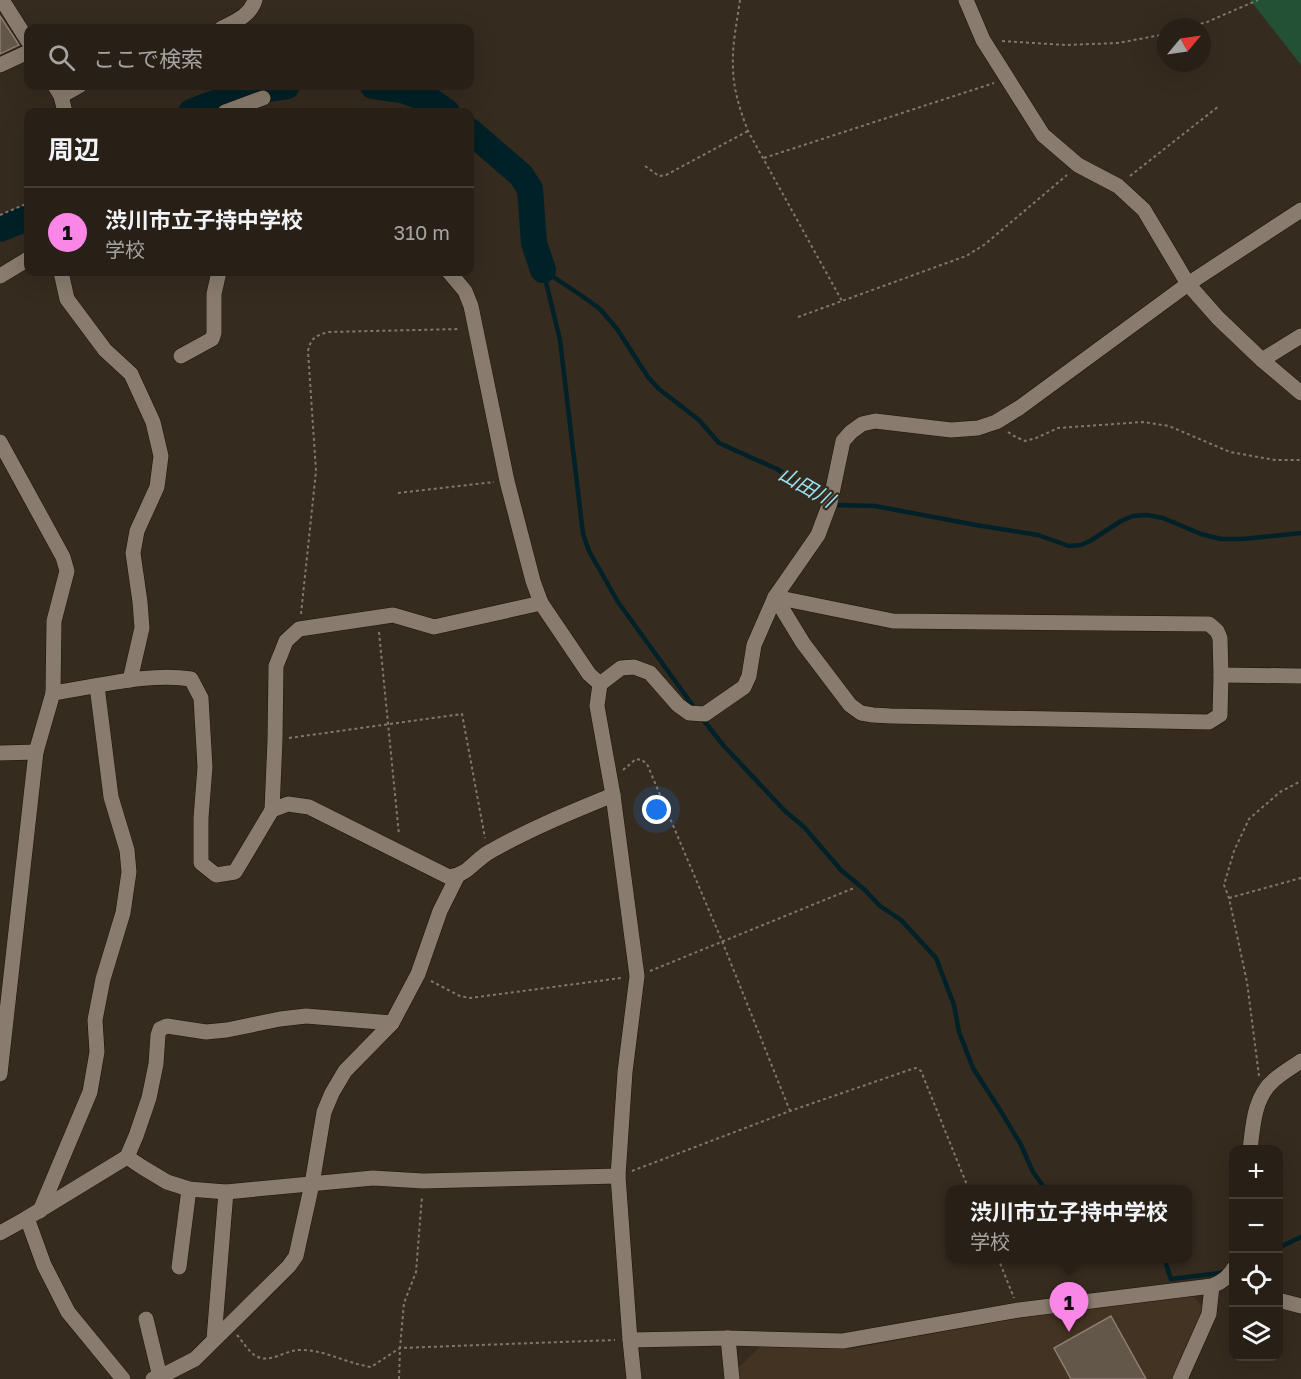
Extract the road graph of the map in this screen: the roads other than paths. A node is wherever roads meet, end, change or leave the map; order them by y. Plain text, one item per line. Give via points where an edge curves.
1 (2, 0) edge
2 (255, 0) edge
3 (966, 0) edge
4 (230, 24) edge
5 (24, 35) edge
6 (24, 54) edge
7 (0, 65) edge
8 (58, 91) edge
9 (263, 98) dead end
10 (64, 108) edge
11 (236, 108) edge
12 (1301, 210) edge
13 (24, 261) edge
14 (0, 276) edge
15 (62, 276) edge
16 (218, 276) edge
17 (452, 276) edge
18 (1188, 284) junction
19 (1301, 336) edge
20 (181, 356) dead end
21 (1262, 360) junction
22 (1301, 393) edge
23 (0, 442) edge
24 (775, 597) junction
25 (542, 603) junction
26 (1221, 675) junction
27 (1301, 676) edge
28 (130, 680) junction
29 (600, 684) junction
30 (97, 686) junction
31 (53, 693) junction
32 (36, 752) junction
33 (0, 753) edge
34 (613, 795) junction
35 (272, 810) junction
36 (458, 875) junction
37 (392, 1023) junction
38 (1301, 1061) edge
39 (0, 1074) edge
40 (1250, 1145) edge
41 (127, 1157) junction
42 (618, 1176) junction
43 (312, 1184) junction
44 (189, 1189) junction
45 (225, 1192) junction
46 (34, 1215) junction
47 (0, 1233) edge
48 (179, 1267) dead end
49 (1226, 1280) edge
50 (1283, 1301) edge
51 (1301, 1306) edge
52 (146, 1319) dead end
53 (728, 1338) junction
54 (214, 1339) junction
55 (630, 1340) junction
56 (156, 1378) edge
57 (123, 1379) edge
58 (634, 1379) edge
59 (732, 1379) edge
60 (1180, 1379) edge

1 - 5 street
2 - 4 street via 246,16
3 - 18 street via 983,40 1043,135 1078,165 1118,186 1144,210
6 - 7 street
8 - 10 street
9 - 11 street
12 - 18 street
13 - 14 street
15 - 28 street via 67,299 105,350 131,374 153,422 161,456 157,487 137,531 134,553 142,628
16 - 20 street via 213,294 212,339
17 - 25 street via 471,306 507,481
18 - 21 street
18 - 24 street via 996,422 951,430 875,421 851,432 843,441 818,535
19 - 21 street
21 - 22 street
23 - 31 street via 67,571 54,621
24 - 26 street via 893,621 1209,624 1220,639
24 - 26 street via 803,643 850,705 861,713 1209,722 1220,715
24 - 29 street via 754,645 744,687 705,714 689,713 650,673 634,667 621,668
25 - 29 street via 589,674
25 - 35 street via 434,627 393,615 299,628 286,641 276,666
26 - 27 street
28 - 30 street
28 - 35 street via 191,679 201,698 205,767 201,863 216,875 235,872
29 - 34 street via 597,706
30 - 31 street
30 - 46 street via 111,797 129,873 123,913 95,1020 97,1052 90,1092
31 - 32 street
32 - 33 street
32 - 39 street
34 - 36 street via 548,821 488,852
34 - 42 street via 637,976
35 - 36 street via 288,804 309,807 449,877
36 - 37 street via 440,911 418,974
37 - 41 street via 306,1016 206,1032 167,1026 160,1029 149,1098
37 - 43 street via 345,1071 332,1093 324,1112
38 - 40 street via 1264,1090 1253,1118
41 - 44 street via 167,1182
41 - 46 street
42 - 43 street via 423,1181 373,1178
42 - 55 street
43 - 45 street
43 - 54 street via 296,1256
44 - 45 street
44 - 48 street
45 - 54 street
46 - 47 street
46 - 57 street via 44,1265 68,1312
49 - 53 street via 843,1341
49 - 60 street
50 - 51 street
52 - 56 street
53 - 55 street
53 - 59 street
54 - 56 street via 195,1359
55 - 58 street

